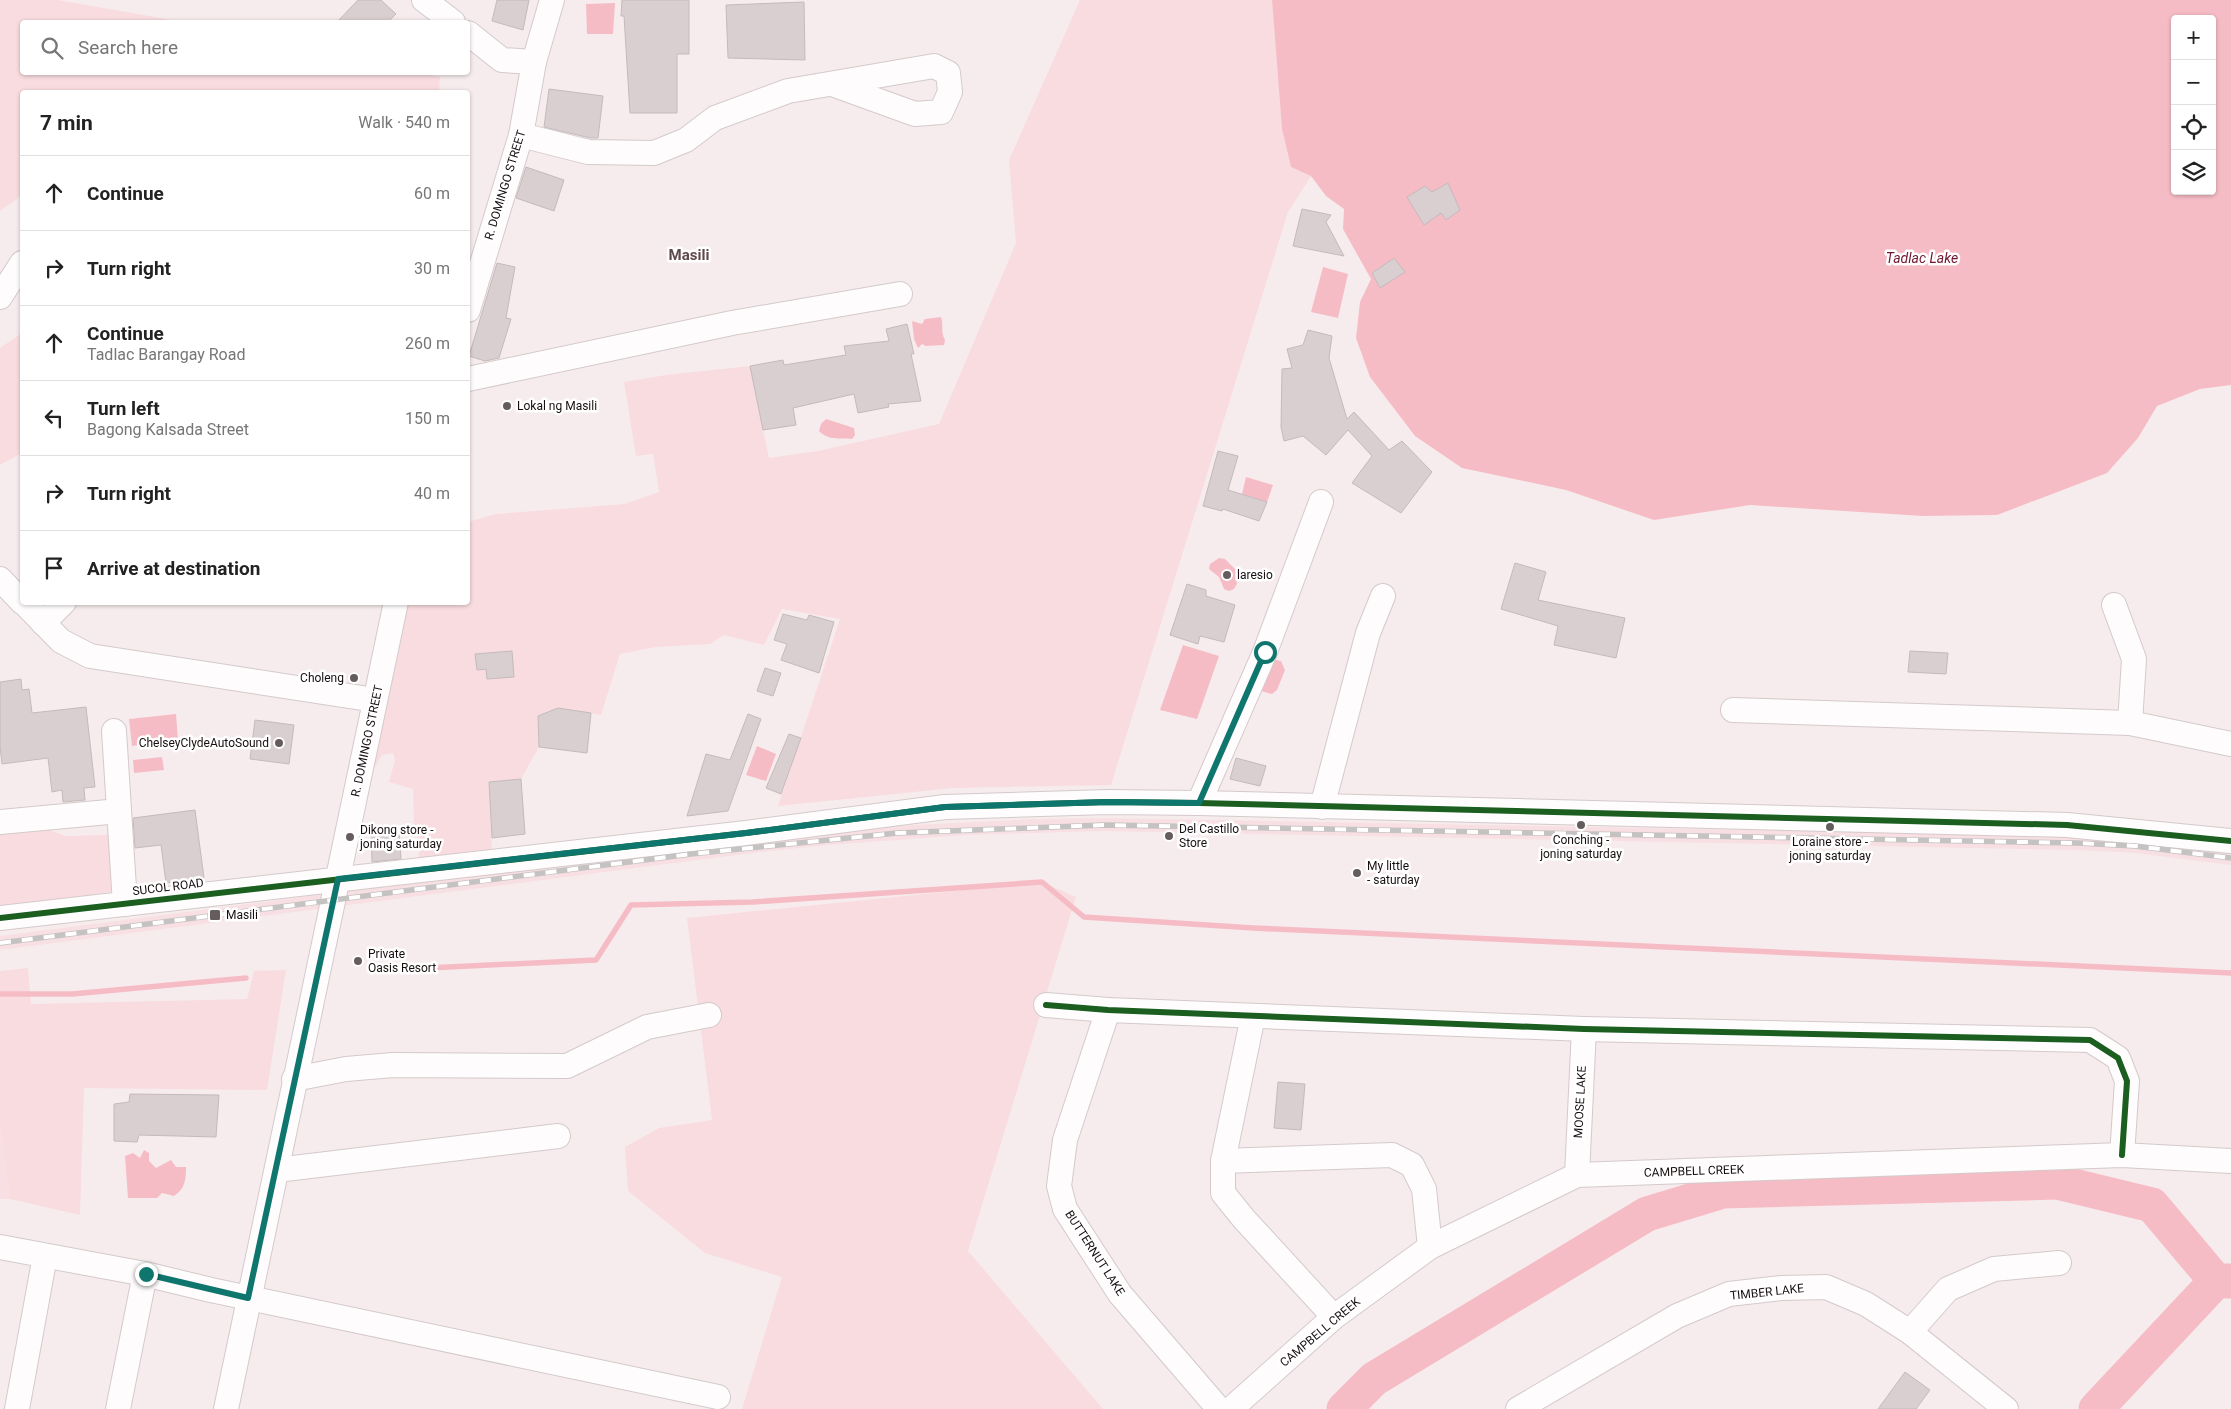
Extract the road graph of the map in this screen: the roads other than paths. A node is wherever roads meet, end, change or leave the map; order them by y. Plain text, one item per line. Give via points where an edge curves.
1 (424, 0) edge
2 (552, 0) edge
3 (450, 20) edge
4 (470, 36) edge
5 (534, 62) junction
6 (832, 84) dead end
7 (521, 135) junction
8 (20, 266) edge
9 (900, 294) dead end
10 (0, 297) edge
11 (470, 303) edge
12 (470, 378) edge
13 (1321, 502) dead end
14 (0, 579) edge
15 (1383, 596) dead end
16 (20, 599) edge
17 (26, 605) edge
18 (61, 605) edge
19 (395, 605) edge
20 (2114, 605) dead end
21 (43, 624) junction
22 (375, 700) junction
23 (1733, 710) dead end
24 (2130, 724) junction
25 (114, 731) dead end
26 (2231, 744) edge
27 (1199, 803) junction
28 (1322, 807) junction
29 (120, 811) junction
30 (0, 822) edge
31 (2231, 840) edge
32 (338, 879) junction
33 (124, 904) junction
34 (0, 918) edge
35 (1046, 1005) dead end
36 (1108, 1010) junction
37 (709, 1015) dead end
38 (1253, 1016) junction
39 (1584, 1029) junction
40 (294, 1080) junction
41 (558, 1136) dead end
42 (2122, 1156) junction
43 (1223, 1161) junction
44 (2231, 1161) edge
45 (277, 1170) junction
46 (1577, 1175) junction
47 (0, 1247) edge
48 (1430, 1247) junction
49 (45, 1256) junction
50 (2059, 1263) dead end
51 (146, 1274) junction
52 (248, 1298) junction
53 (1334, 1317) junction
54 (1910, 1332) junction
55 (718, 1397) dead end
56 (1995, 1405) edge
57 (17, 1409) edge
58 (118, 1409) edge
59 (226, 1409) edge
60 (1219, 1409) edge
61 (1231, 1409) edge
62 (1518, 1409) edge

1 - 3 street
2 - 5 street, R. DOMINGO STREET
4 - 5 street via 502,60
5 - 7 street, R. DOMINGO STREET
6 - 7 street via 788,92 715,118 686,140 654,153 588,152
7 - 11 street, R. DOMINGO STREET
8 - 10 street
9 - 12 street via 732,323
13 - 27 street via 1265,652
14 - 16 street
15 - 28 street via 1368,633
17 - 21 street
18 - 21 street
19 - 22 street, R. DOMINGO STREET
20 - 24 street via 2134,659
21 - 22 street via 61,641 90,656
22 - 32 street, R. DOMINGO STREET
23 - 24 street
24 - 26 street
25 - 29 street
27 - 28 street, SUCOL ROAD
27 - 32 street, SUCOL ROAD via 945,807
28 - 31 street, SUCOL ROAD via 2067,825
29 - 30 street
29 - 33 street
32 - 33 street, SUCOL ROAD
32 - 40 street, R. DOMINGO STREET
33 - 34 street, SUCOL ROAD
35 - 36 street
36 - 38 street
36 - 60 street, BUTTERNUT LAKE via 1065,1140 1059,1186 1065,1209 1120,1294
37 - 40 street via 647,1027 567,1066 393,1065 346,1069
38 - 39 street
38 - 43 street
39 - 42 street via 2090,1040 2118,1058 2127,1081
39 - 46 street, MOOSE LAKE
40 - 45 street, R. DOMINGO STREET
41 - 45 street
42 - 44 street, CAMPBELL CREEK
42 - 46 street, CAMPBELL CREEK
43 - 48 street via 1392,1155 1412,1165 1424,1189
43 - 53 street via 1223,1193
45 - 52 street, R. DOMINGO STREET
46 - 48 street, CAMPBELL CREEK
47 - 49 street
48 - 53 street, CAMPBELL CREEK
49 - 51 street
49 - 57 street
50 - 54 street via 1994,1270 1948,1289
51 - 52 street
51 - 58 street
52 - 55 street
52 - 59 street, R. DOMINGO STREET
53 - 61 street, CAMPBELL CREEK
54 - 56 street, TIMBER LAKE
54 - 62 street, TIMBER LAKE via 1866,1304 1826,1287 1729,1294 1677,1316

